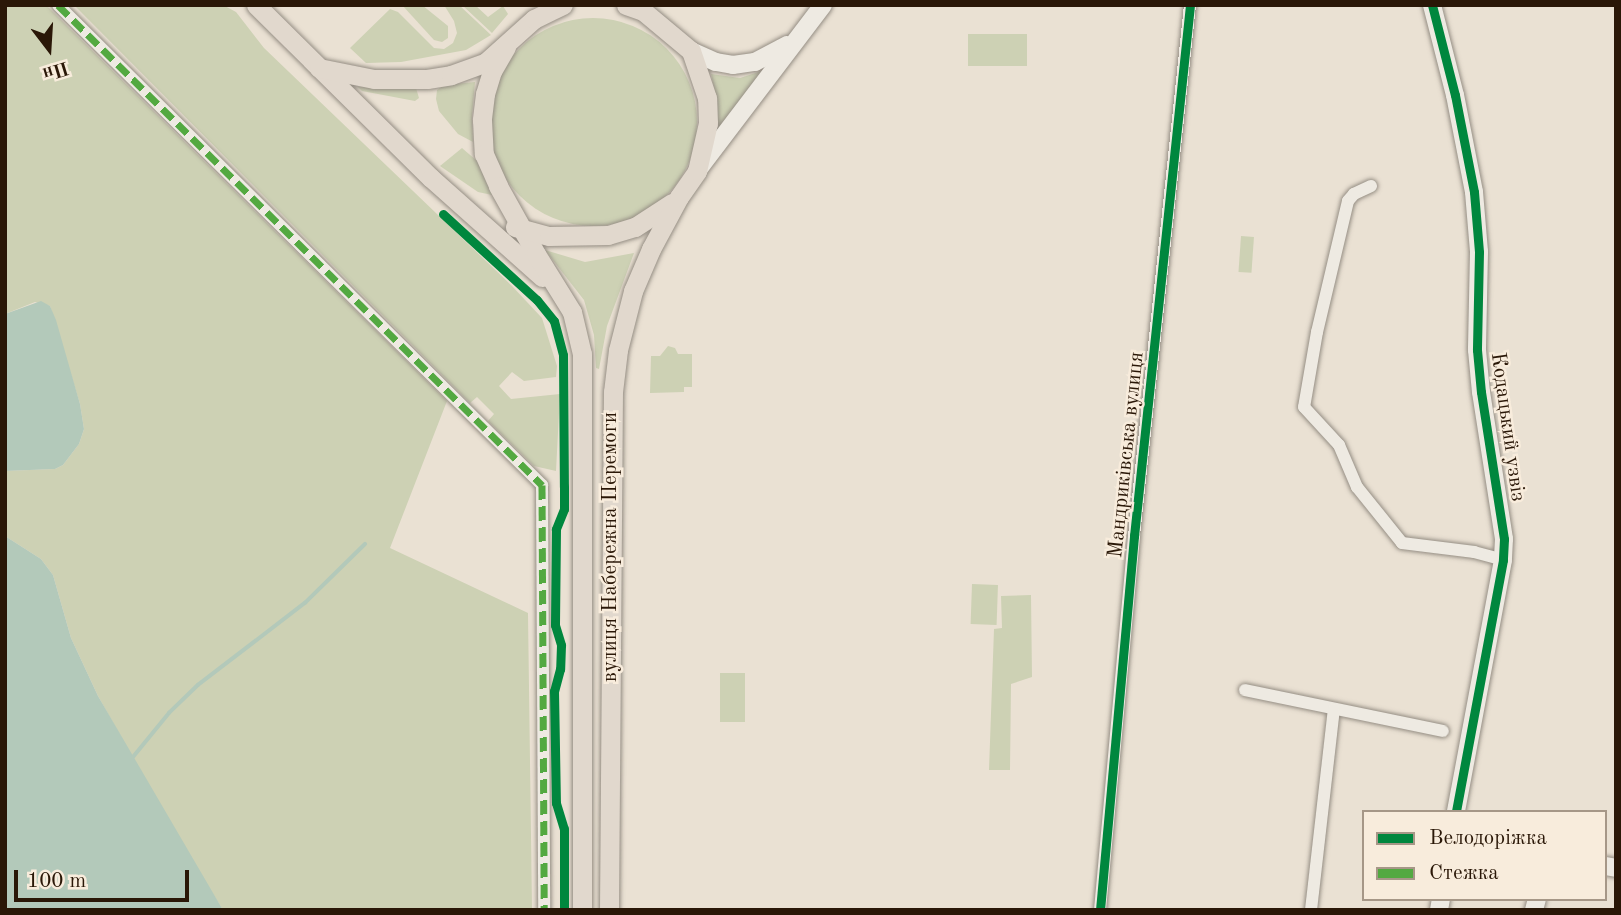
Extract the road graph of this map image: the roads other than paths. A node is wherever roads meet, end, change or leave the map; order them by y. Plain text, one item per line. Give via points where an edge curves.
1 (58, 5) edge
2 (256, 5) edge
3 (823, 5) edge
4 (1190, 5) edge
5 (1432, 5) edge
6 (555, 7) edge
7 (634, 7) edge
8 (799, 37) junction
9 (506, 47) junction
10 (691, 51) junction
11 (318, 68) junction
12 (697, 171) junction
13 (1371, 186) dead end
14 (678, 197) junction
15 (508, 201) junction
16 (475, 214) junction
17 (523, 230) junction
18 (582, 236) junction
19 (561, 295) junction
20 (1503, 560) junction
21 (1245, 690) dead end
22 (1334, 709) junction
23 (1443, 731) dead end
24 (1456, 810) edge
25 (544, 910) edge
26 (582, 910) edge
27 (609, 910) edge
28 (1100, 910) edge
29 (1311, 910) edge

1 - 25 street via 542,485
2 - 11 main road, вулиця Набережна Перемоги
3 - 8 street
4 - 28 street, Мандриківська вулиця
5 - 20 street, Кодацький узвіз via 1474,192 1479,252 1477,350 1502,513
6 - 9 main road, вулиця Набережна Перемоги via 534,19
7 - 10 main road
8 - 10 street via 771,55 733,65
8 - 12 street
9 - 11 main road, вулиця Набережна Перемоги via 467,70 427,79 374,79
9 - 15 main road, вулиця Набережна Перемоги via 485,94 482,128 484,154
10 - 12 main road, вулиця Набережна Перемоги via 707,98 705,148
11 - 16 main road, вулиця Набережна Перемоги via 431,178
12 - 14 main road, вулиця Набережна Перемоги
13 - 20 street via 1348,201 1304,407 1339,445 1357,487 1402,543
14 - 18 main road, вулиця Набережна Перемоги via 635,227
14 - 27 main road, вулиця Набережна Перемоги via 633,291 613,392
15 - 17 main road, вулиця Набережна Перемоги
15 - 18 main road, вулиця Набережна Перемоги via 554,231
16 - 17 main road, вулиця Набережна Перемоги
16 - 19 main road, вулиця Набережна Перемоги
17 - 18 main road, вулиця Набережна Перемоги
17 - 19 main road, вулиця Набережна Перемоги
19 - 26 main road, вулиця Набережна Перемоги via 572,312 582,354
20 - 24 street, Кодацький узвіз
21 - 22 street
22 - 23 street
22 - 29 street

